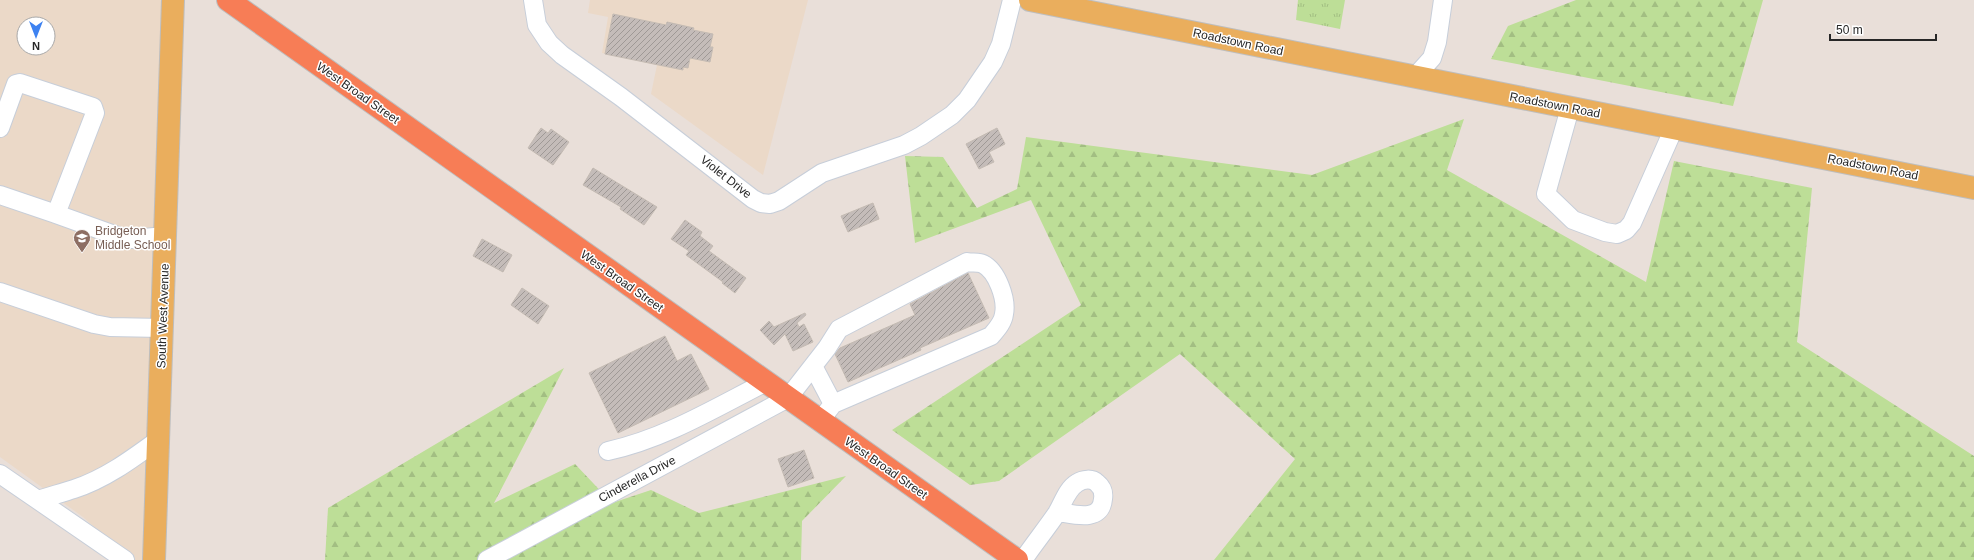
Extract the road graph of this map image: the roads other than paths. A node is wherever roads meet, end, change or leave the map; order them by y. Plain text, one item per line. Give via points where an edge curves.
1 (173, 0) edge
2 (228, 0) edge
3 (533, 0) edge
4 (1012, 0) edge
5 (1030, 0) edge
6 (1443, 0) edge
7 (1414, 78) junction
8 (1570, 108) junction
9 (0, 128) edge
10 (1674, 128) junction
11 (1974, 188) edge
12 (0, 195) edge
13 (56, 214) junction
14 (165, 236) junction
15 (0, 292) edge
16 (162, 328) junction
17 (813, 366) junction
18 (766, 382) junction
19 (788, 398) junction
20 (826, 413) junction
21 (158, 440) junction
22 (608, 450) dead end
23 (0, 474) edge
24 (38, 500) junction
25 (1058, 512) dead end
26 (125, 560) edge
27 (154, 560) edge
28 (487, 560) edge
29 (1017, 560) edge
30 (1023, 560) edge

1 - 14 main road, South West Avenue
2 - 18 highway, West Broad Street
3 - 4 street, Violet Drive via 537,25 549,43 562,55 633,106 753,199 770,204 822,173 904,145 952,115 993,62 1003,37
5 - 7 main road, Roadstown Road
6 - 7 street via 1432,58
7 - 8 main road, Roadstown Road
8 - 10 main road, Roadstown Road
8 - 10 street via 1546,194 1573,220 1605,232 1617,234 1626,230 1632,223
9 - 13 street via 16,84 20,83 93,107 95,113
10 - 11 main road, Roadstown Road
12 - 13 street
13 - 14 street via 120,237 133,239
14 - 16 main road, South West Avenue
15 - 16 street via 94,324 110,327
16 - 21 main road, South West Avenue
17 - 19 street
17 - 20 street
17 - 20 street via 839,329 967,262 982,264 994,273 1000,283 1005,314 991,336
18 - 19 highway, West Broad Street
18 - 22 street via 660,434 632,446
19 - 20 highway, West Broad Street
19 - 28 street, Cinderella Drive
20 - 29 highway, West Broad Street
21 - 24 street via 133,458 92,481
21 - 27 main road, South West Avenue
23 - 24 street
24 - 26 street
25 - 30 street

